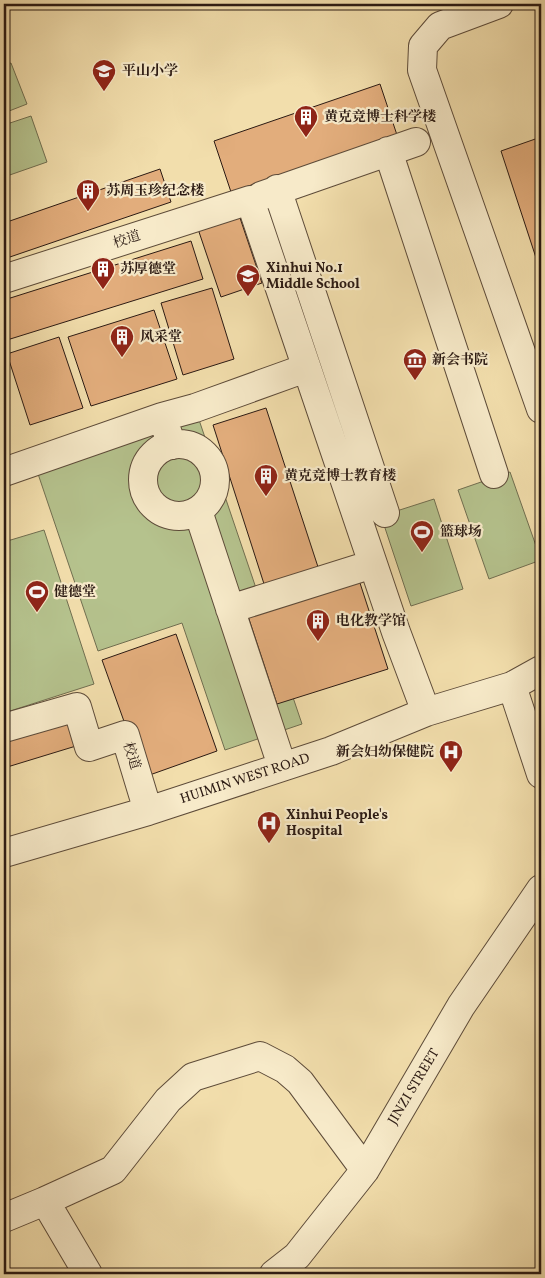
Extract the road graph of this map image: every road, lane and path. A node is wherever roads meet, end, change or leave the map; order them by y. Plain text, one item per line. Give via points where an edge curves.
1 (499, 4) edge
2 (416, 142) dead end
3 (388, 151) junction
4 (277, 189) junction
5 (250, 200) junction
6 (4, 279) edge
7 (306, 368) junction
8 (541, 409) edge
9 (162, 417) junction
10 (172, 445) junction
11 (6, 464) edge
12 (494, 474) dead end
13 (198, 511) junction
14 (385, 513) dead end
15 (373, 564) junction
16 (230, 609) junction
17 (541, 670) edge
18 (512, 686) junction
19 (422, 700) junction
20 (4, 728) edge
21 (282, 766) junction
22 (541, 774) edge
23 (148, 811) junction
24 (4, 853) edge
25 (541, 889) edge
26 (364, 1170) junction
27 (45, 1201) junction
28 (4, 1218) edge
29 (88, 1274) edge
30 (274, 1274) edge

1 - 8 street via 440,26 423,46 422,70
2 - 3 street, 校道
3 - 4 street, 校道
3 - 12 street
4 - 5 street, 校道
4 - 14 street
5 - 6 street, 校道
5 - 7 street
7 - 9 street
7 - 15 street
9 - 10 street
9 - 11 street
10 - 13 street via 185,444 196,448 213,468 213,492
10 - 13 street via 151,457 142,478 143,489 151,504 165,514 187,516
13 - 16 street
15 - 16 street
15 - 19 street
16 - 21 street
17 - 18 street, HUIMIN WEST ROAD
18 - 19 street, HUIMIN WEST ROAD
18 - 22 street
19 - 21 street, HUIMIN WEST ROAD via 330,751
20 - 23 street, 校道 via 77,707 89,747 125,735
21 - 23 street, HUIMIN WEST ROAD
23 - 24 street, HUIMIN WEST ROAD
25 - 26 street, JINZI STREET via 461,1006
26 - 27 street via 300,1082 285,1069 260,1056 193,1077 168,1100 113,1170
26 - 30 street, JINZI STREET via 297,1256
27 - 28 street
27 - 29 street

